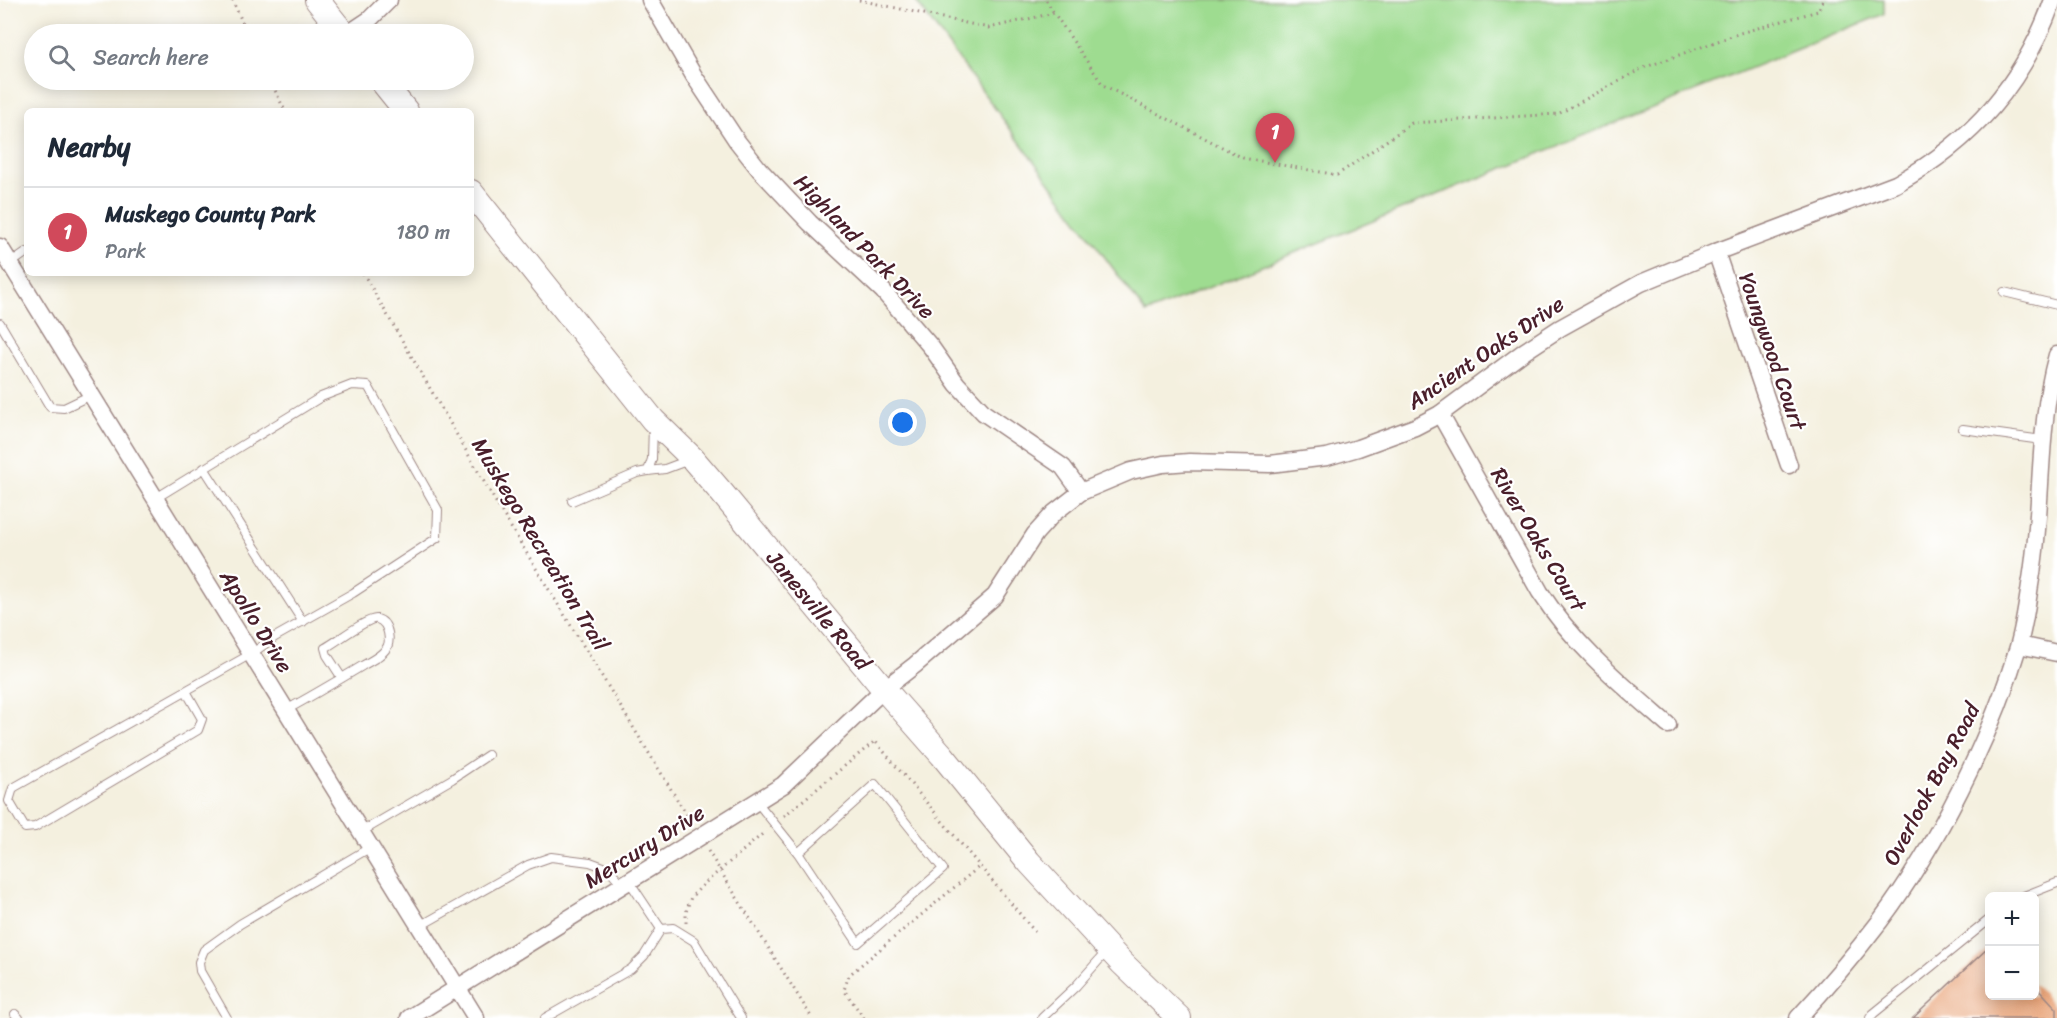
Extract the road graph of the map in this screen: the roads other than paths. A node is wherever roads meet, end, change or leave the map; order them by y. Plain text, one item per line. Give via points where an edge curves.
1 (317, 0) edge
2 (389, 0) edge
3 (650, 0) edge
4 (2053, 0) edge
5 (337, 24) edge
6 (362, 24) edge
7 (389, 90) edge
8 (404, 108) edge
9 (474, 196) edge
10 (0, 247) edge
11 (1716, 252) junction
12 (24, 254) edge
13 (10, 264) junction
14 (2004, 292) dead end
15 (2057, 305) edge
16 (0, 323) edge
17 (2057, 356) edge
18 (91, 395) junction
19 (1440, 414) junction
20 (653, 420) junction
21 (1963, 429) dead end
22 (2042, 440) junction
23 (692, 458) junction
24 (1789, 465) dead end
25 (204, 468) junction
26 (648, 471) junction
27 (1081, 492) junction
28 (156, 498) junction
29 (572, 501) dead end
30 (303, 622) junction
31 (2019, 645) junction
32 (2057, 653) edge
33 (251, 654) junction
34 (342, 678) junction
35 (884, 689) junction
36 (186, 691) junction
37 (286, 710) junction
38 (1668, 725) dead end
39 (488, 756) dead end
40 (757, 802) junction
41 (361, 832) junction
42 (371, 847) junction
43 (798, 853) junction
44 (626, 883) junction
45 (2057, 883) edge
46 (2036, 892) edge
47 (1985, 922) edge
48 (420, 926) junction
49 (661, 929) junction
50 (1109, 949) junction
51 (458, 988) junction
52 (227, 1018) edge
53 (410, 1018) edge
54 (477, 1018) edge
55 (545, 1018) edge
56 (741, 1018) edge
57 (1042, 1018) edge
58 (1179, 1018) edge
59 (1798, 1018) edge
60 (1870, 1018) edge

1 - 5 main road
2 - 6 street
3 - 27 street, Highland Park Drive via 694,76 759,169 883,291 984,413 1063,467
4 - 11 street, Ancient Oaks Drive via 2011,85 1967,134 1930,164 1870,195
7 - 8 main road
9 - 20 main road, Janesville Road
10 - 13 street, Apollo Drive
11 - 19 street, Ancient Oaks Drive via 1595,307 1525,351
11 - 24 street, Youngwood Court
12 - 13 lane
13 - 18 street, Apollo Drive
14 - 15 lane
16 - 18 lane via 50,407 64,408
17 - 22 street, Overlook Bay Road
18 - 28 street, Apollo Drive
19 - 27 street, Ancient Oaks Drive via 1415,427 1327,456 1270,465 1163,464 1131,471
19 - 38 street, River Oaks Court via 1557,619 1614,679
20 - 23 main road, Janesville Road
20 - 26 lane
21 - 22 lane
22 - 31 street, Overlook Bay Road via 2034,556
23 - 26 lane
23 - 35 main road, Janesville Road
25 - 28 lane
25 - 30 lane
25 - 30 lane via 321,397 352,385 368,386 438,510 437,538
26 - 29 lane
27 - 35 street, Ancient Oaks Drive via 1035,534 996,596
28 - 33 street, Apollo Drive
30 - 33 lane
31 - 32 street
31 - 59 street, Overlook Bay Road via 1983,741 1932,841 1881,919
33 - 36 lane
33 - 37 street, Apollo Drive
34 - 34 lane via 387,649 388,631 384,623 374,619 325,648
34 - 37 lane
35 - 40 street, Mercury Drive via 783,785
35 - 50 main road, Janesville Road via 1029,862
36 - 36 lane via 13,788 9,801 25,828 35,828 198,730 202,719
37 - 41 street, Apollo Drive
39 - 41 lane
40 - 43 lane
40 - 44 street, Mercury Drive
41 - 42 street, Apollo Drive
42 - 48 street, Apollo Drive
42 - 52 lane via 240,924 204,950 200,971
43 - 43 lane via 858,943 943,869 875,784
44 - 48 lane via 609,869 590,862 551,857 528,865
44 - 49 lane
44 - 51 street, Mercury Drive
45 - 46 lane
47 - 60 lane
48 - 51 street, Apollo Drive
49 - 55 lane via 631,969
49 - 56 lane via 673,928 694,941
50 - 57 lane
50 - 58 main road, Janesville Road
51 - 53 street, Mercury Drive
51 - 54 street, Apollo Drive

